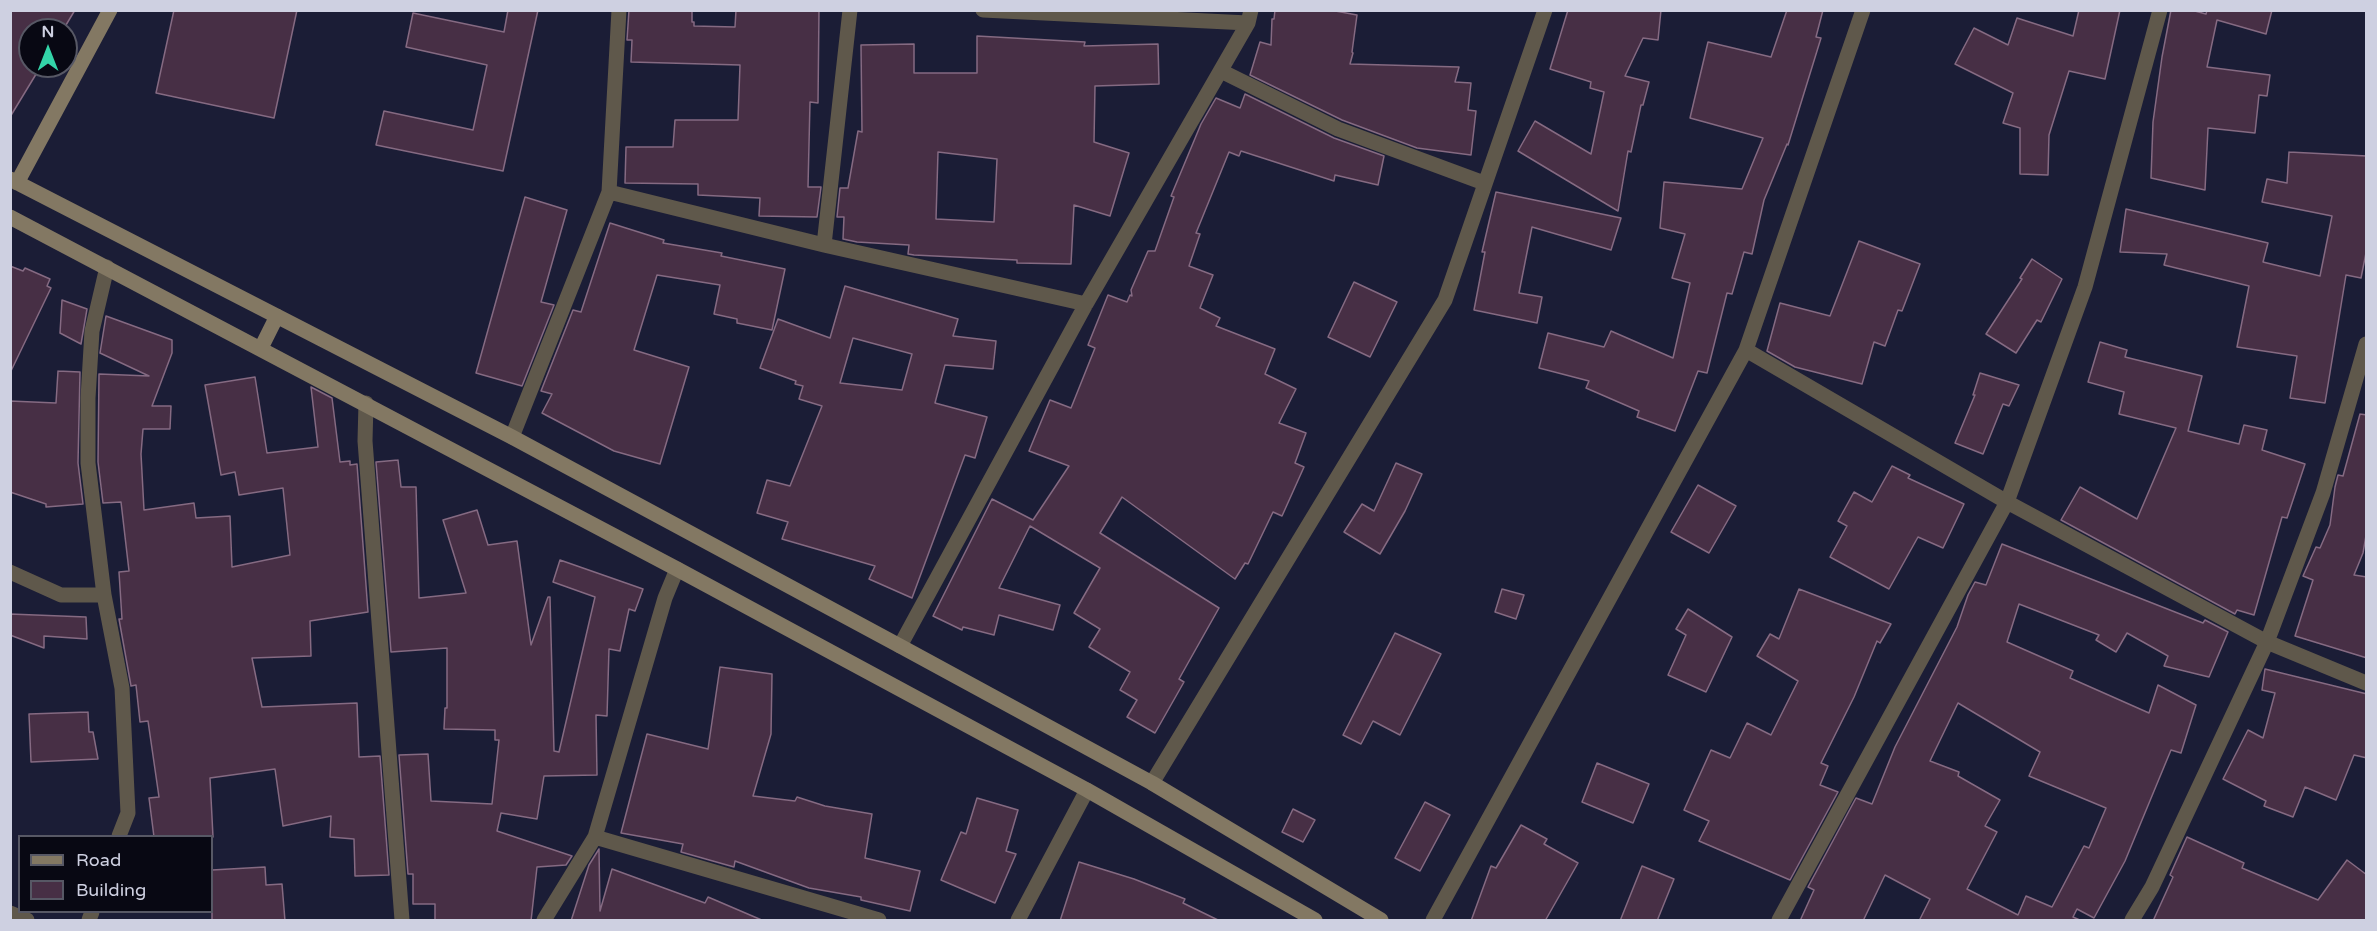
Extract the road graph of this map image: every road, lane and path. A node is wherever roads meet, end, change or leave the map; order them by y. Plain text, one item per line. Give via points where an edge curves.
1 (110, 10) edge
2 (619, 10) edge
3 (850, 10) edge
4 (983, 10) edge
5 (1545, 10) edge
6 (1863, 10) edge
7 (2160, 10) edge
8 (1249, 17) edge
9 (1221, 71) junction
10 (14, 181) edge
11 (1484, 183) junction
12 (609, 192) junction
13 (10, 217) edge
14 (824, 245) junction
15 (108, 267) junction
16 (1086, 304) junction
17 (277, 316) junction
18 (2367, 344) edge
19 (261, 348) junction
20 (1746, 350) junction
21 (366, 403) junction
22 (512, 437) junction
23 (2007, 502) junction
24 (677, 569) junction
25 (10, 573) edge
26 (104, 595) junction
27 (2267, 642) junction
28 (900, 646) junction
29 (2367, 683) edge
30 (1152, 783) junction
31 (1087, 790) junction
32 (120, 835) edge
33 (595, 837) junction
34 (10, 913) edge
35 (27, 921) edge
36 (402, 921) edge
37 (544, 921) edge
38 (879, 921) edge
39 (1018, 921) edge
40 (1315, 921) edge
41 (1381, 921) edge
42 (1433, 921) edge
43 (1779, 921) edge
44 (2132, 921) edge

1 - 10 main road
2 - 12 street
3 - 14 street
4 - 8 street
5 - 11 street
6 - 20 street
7 - 23 street via 2085,287
8 - 9 street
9 - 11 street via 1338,129
9 - 16 street
10 - 17 main road
11 - 30 street via 1445,300
12 - 14 street
12 - 22 street
13 - 15 main road
14 - 16 street
15 - 19 main road
15 - 26 street via 92,331 88,398 88,463
16 - 28 street
17 - 19 main road
17 - 22 main road
18 - 27 street via 2323,493
19 - 21 main road
20 - 23 street
20 - 42 street
21 - 24 main road
21 - 36 street via 365,441
22 - 28 main road
23 - 27 street
23 - 43 street
24 - 31 main road
24 - 33 street
25 - 26 street via 61,595
26 - 32 street via 122,688 128,813
27 - 29 street
27 - 44 street via 2152,887
28 - 30 main road
30 - 41 main road
31 - 39 street
31 - 40 main road
33 - 37 street
33 - 38 street
34 - 35 street

